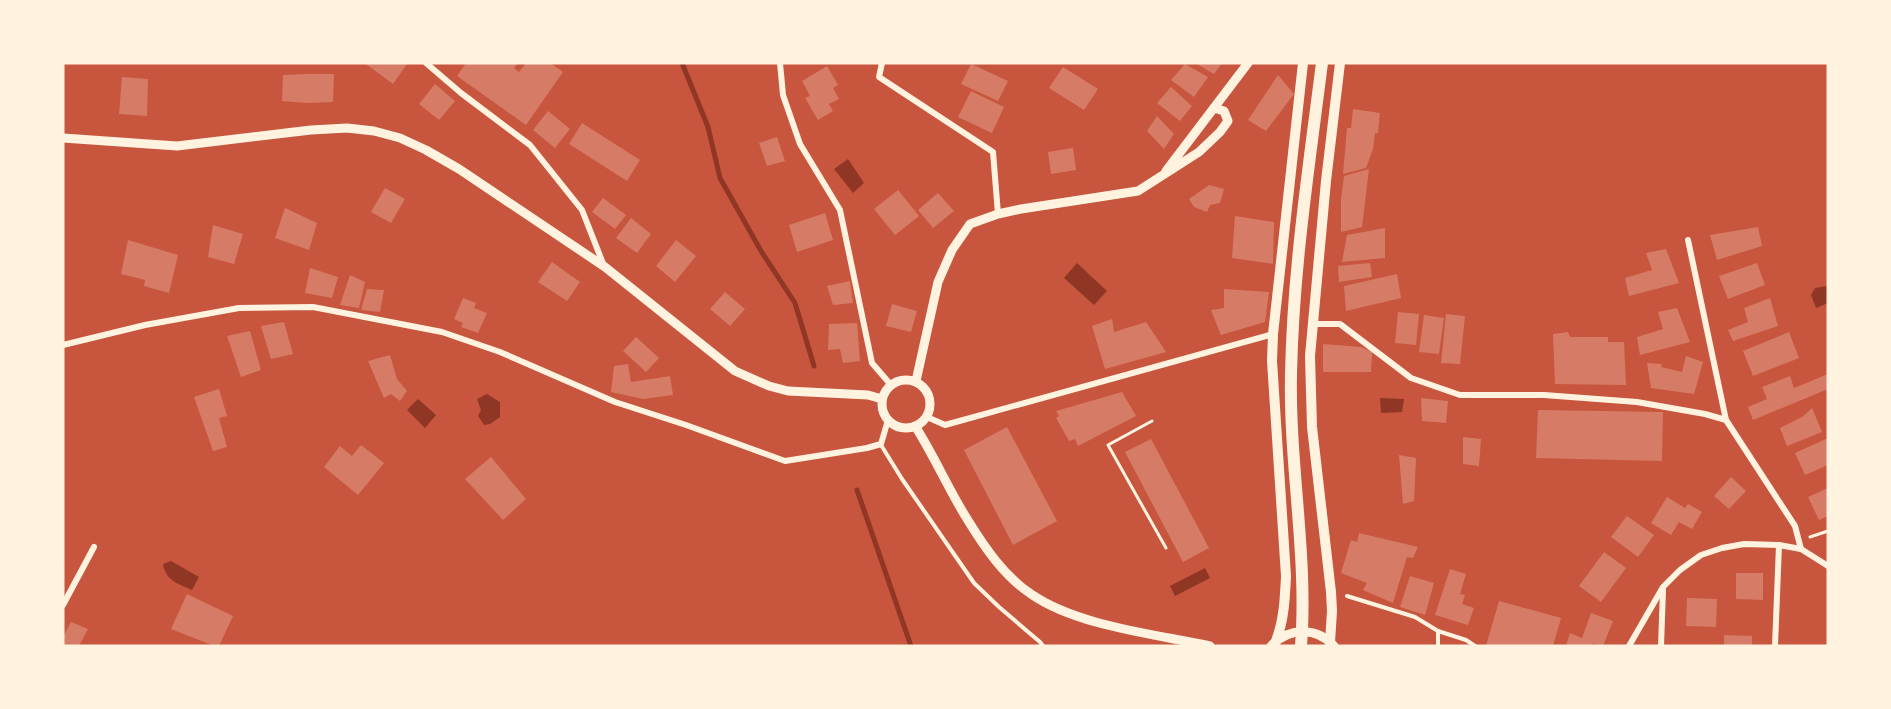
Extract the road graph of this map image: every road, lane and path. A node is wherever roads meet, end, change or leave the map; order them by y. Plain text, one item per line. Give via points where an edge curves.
1 (426, 63) edge
2 (780, 63) edge
3 (882, 63) edge
4 (1248, 63) edge
5 (1303, 63) edge
6 (1322, 63) edge
7 (1340, 63) edge
8 (436, 66) edge
9 (1214, 108) junction
10 (63, 138) edge
11 (1161, 178) junction
12 (998, 214) junction
13 (1688, 240) dead end
14 (605, 267) junction
15 (1314, 324) junction
16 (1273, 334) junction
17 (63, 345) edge
18 (916, 381) junction
19 (891, 385) junction
20 (882, 399) junction
21 (927, 417) junction
22 (888, 420) junction
23 (1726, 420) junction
24 (1152, 421) dead end
25 (915, 426) junction
26 (880, 444) junction
27 (1828, 531) edge
28 (1798, 541) junction
29 (1779, 545) junction
30 (94, 547) dead end
31 (1166, 549) dead end
32 (1801, 549) junction
33 (1828, 566) edge
34 (1663, 587) junction
35 (1347, 596) dead end
36 (63, 605) edge
37 (1438, 631) junction
38 (1274, 643) edge
39 (1332, 644) edge
40 (1042, 646) edge
41 (1210, 646) edge
42 (1301, 646) edge
43 (1438, 646) edge
44 (1475, 646) edge
45 (1629, 646) edge
46 (1661, 646) edge
47 (1774, 646) edge

1 - 8 street
2 - 19 street via 783,95 800,144 840,210 872,363
3 - 12 street via 879,77 993,152
4 - 9 street
5 - 16 main road
6 - 42 highway via 1297,265 1291,375 1303,598
7 - 15 main road
8 - 14 street via 461,93 530,145 582,210
9 - 11 street
9 - 11 street via 1224,111 1228,121 1220,132
10 - 14 street via 177,146 311,130 374,131 400,138 459,169
11 - 12 street via 1138,191
12 - 18 street via 970,224 952,250 938,282
13 - 23 street
14 - 20 street via 735,371 769,386
15 - 23 street via 1340,324 1411,378 1460,395 1544,395 1637,402
15 - 39 main road via 1310,356 1312,426 1331,592
16 - 21 street via 945,425
16 - 38 main road via 1286,576
17 - 26 street via 239,309 313,307 442,332 500,352 615,402 785,461
18 - 19 street via 903,380
18 - 21 street via 928,393
19 - 20 street
20 - 22 street
21 - 25 street
22 - 25 street via 900,427
22 - 26 street
23 - 28 street via 1795,526
24 - 31 path via 1108,445
25 - 41 street via 970,524 1007,574 1029,593 1074,615
26 - 40 lane via 974,583
27 - 28 path
28 - 32 street
29 - 32 street
29 - 34 street via 1744,544 1701,555
29 - 47 street
30 - 36 street
32 - 33 street
34 - 45 street
34 - 46 street
35 - 37 lane via 1415,617
37 - 43 lane
37 - 44 lane
38 - 39 street via 1286,634 1309,632

